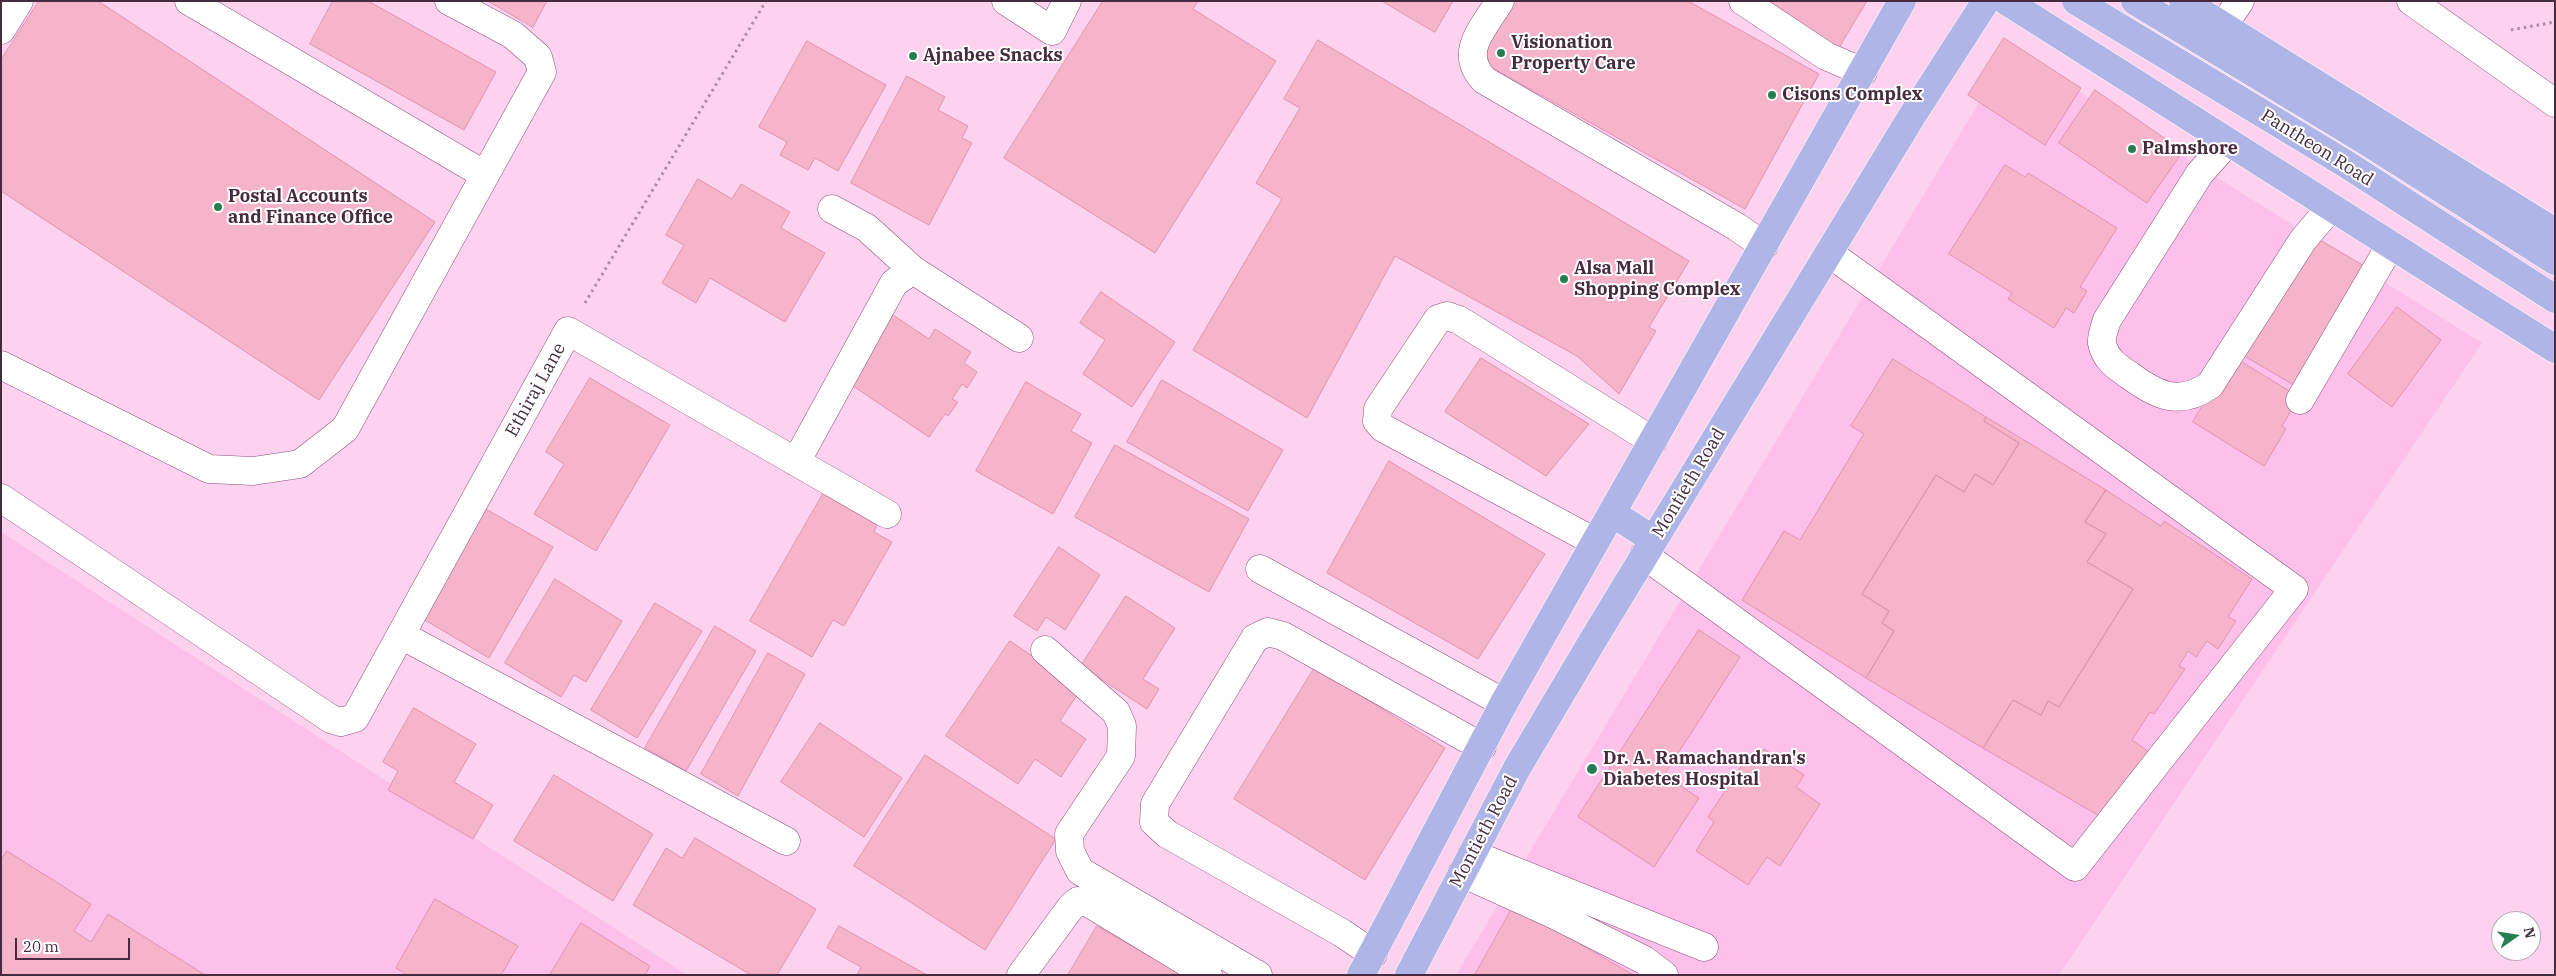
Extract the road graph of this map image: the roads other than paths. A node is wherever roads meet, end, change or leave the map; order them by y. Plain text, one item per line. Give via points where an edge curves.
1 (19, 1) edge
2 (189, 1) edge
3 (449, 1) edge
4 (1006, 1) edge
5 (1067, 1) edge
6 (1500, 1) edge
7 (1744, 1) edge
8 (1902, 1) edge
9 (1986, 1) edge
10 (2006, 1) edge
11 (2076, 1) edge
12 (2135, 1) edge
13 (2183, 1) edge
14 (2240, 1) edge
15 (2411, 1) edge
16 (2223, 26) junction
17 (1, 30) edge
18 (1863, 72) junction
19 (2555, 103) edge
20 (2227, 143) junction
21 (485, 175) junction
22 (2330, 208) junction
23 (832, 209) dead end
24 (2555, 232) edge
25 (1764, 246) junction
26 (2390, 246) junction
27 (1829, 253) junction
28 (2555, 261) edge
29 (913, 270) junction
30 (2555, 300) edge
31 (1019, 338) dead end
32 (2555, 349) edge
33 (1, 365) edge
34 (2300, 400) dead end
35 (1653, 442) junction
36 (796, 462) junction
37 (1, 498) edge
38 (1612, 513) junction
39 (887, 514) dead end
40 (1595, 542) junction
41 (1649, 548) junction
42 (1260, 569) dead end
43 (401, 635) junction
44 (1045, 650) dead end
45 (1504, 703) junction
46 (1482, 747) junction
47 (786, 841) dead end
48 (1467, 864) junction
49 (1704, 947) dead end
50 (1367, 964) edge
51 (1021, 975) edge
52 (1208, 975) edge
53 (1258, 975) edge
54 (1409, 975) edge
55 (1664, 975) edge

1 - 17 street
2 - 21 street
3 - 21 street via 513,35 538,57 542,72
4 - 5 street via 1052,31
6 - 25 street via 1473,47 1475,70 1484,80 1737,227
7 - 18 street via 1826,56
8 - 18 main road
9 - 27 main road, Montieth Road
10 - 20 main road
11 - 30 main road, Pantheon Road via 2346,164
12 - 28 main road
13 - 16 main road
14 - 16 street
15 - 19 street
16 - 24 main road
18 - 25 main road
20 - 22 main road
20 - 22 street via 2200,173 2107,320 2102,342 2110,362 2153,393 2179,398 2198,394 2210,385 2303,240
21 - 33 street via 345,429 300,464 253,472 209,470
22 - 26 main road
23 - 29 street via 867,228
25 - 35 main road
26 - 32 main road
26 - 34 street
27 - 41 main road, Montieth Road
27 - 41 street via 2294,589 2075,867
29 - 31 street
29 - 36 street via 894,283
35 - 38 main road
35 - 40 street via 1459,320 1447,316 1438,319 1378,409 1377,421 1383,428
36 - 39 street, Ethiraj Lane
36 - 43 street, Ethiraj Lane via 568,331
37 - 43 street, Ethiraj Lane via 331,719 341,722 355,718
38 - 40 main road
38 - 41 main road
40 - 45 main road
41 - 48 main road, Montieth Road via 1517,768
42 - 45 street
43 - 47 street
44 - 53 street via 1116,712 1122,726 1121,756 1069,834 1070,851 1080,871
45 - 46 main road
46 - 50 main road
46 - 50 street via 1283,636 1268,632 1255,638 1155,804 1154,822 1167,834 1342,933
48 - 49 street
48 - 54 main road, Montieth Road
48 - 55 street via 1553,914 1644,960
51 - 52 street via 1078,901 1089,903

